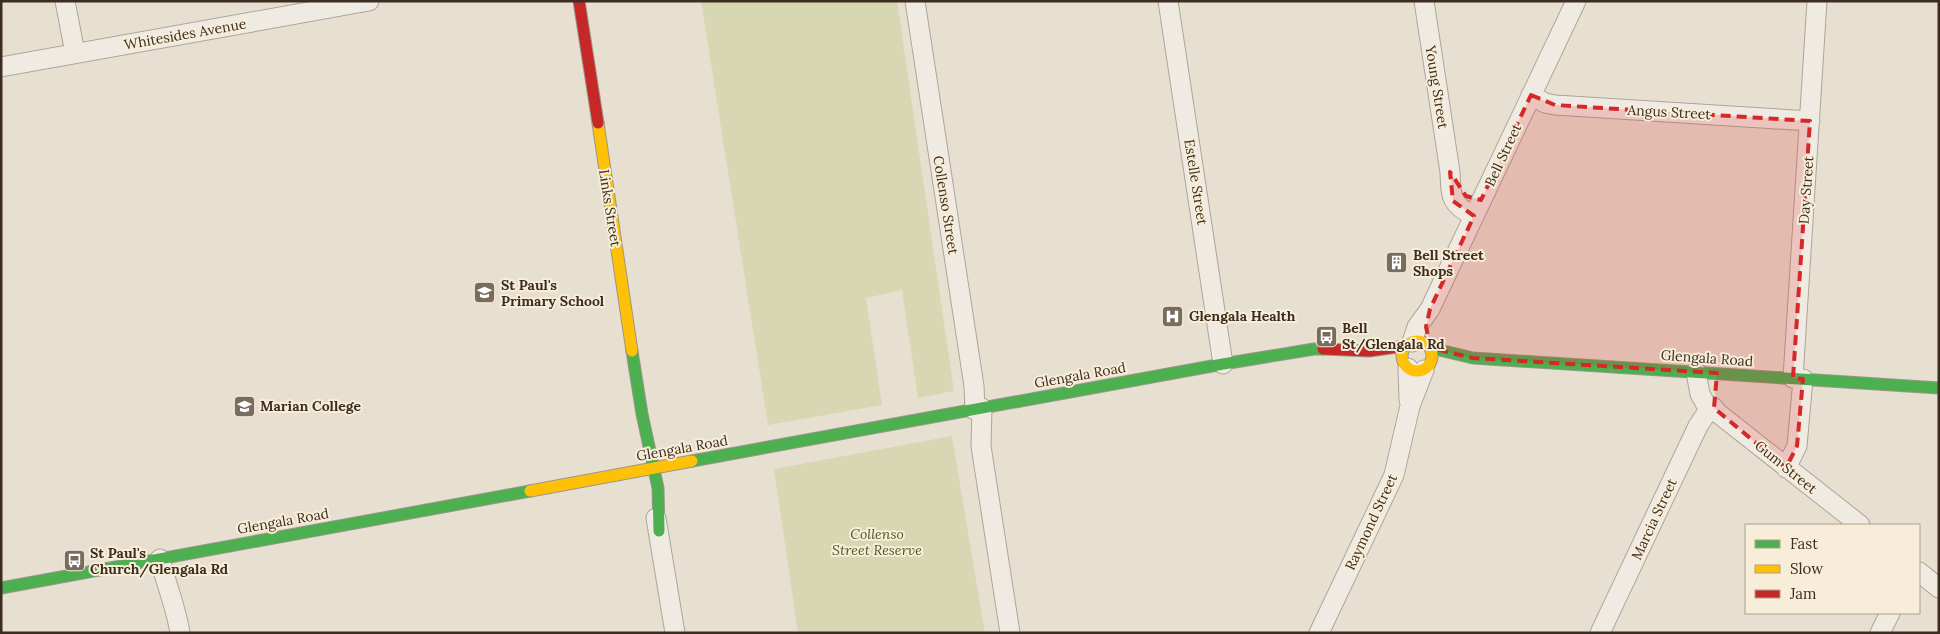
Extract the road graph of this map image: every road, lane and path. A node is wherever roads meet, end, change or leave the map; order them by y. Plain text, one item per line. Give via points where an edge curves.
1 (65, 1) edge
2 (369, 1) edge
3 (579, 1) edge
4 (915, 1) edge
5 (1168, 1) edge
6 (1424, 1) edge
7 (1576, 1) edge
8 (1818, 1) edge
9 (323, 5) edge
10 (75, 53) junction
11 (1, 67) edge
12 (1531, 95) junction
13 (1810, 121) junction
14 (1478, 208) junction
15 (1419, 345) junction
16 (1369, 350) junction
17 (1472, 358) junction
18 (1223, 364) junction
19 (1416, 366) junction
20 (1696, 372) junction
21 (1717, 373) junction
22 (1798, 379) junction
23 (1939, 388) edge
24 (1714, 408) junction
25 (976, 410) junction
26 (642, 414) joint
27 (1786, 468) junction
28 (650, 469) junction
29 (1859, 524) edge
30 (166, 558) junction
31 (1920, 573) edge
32 (1, 588) edge
33 (1939, 588) edge
34 (1890, 614) edge
35 (180, 633) edge
36 (675, 633) edge
37 (1010, 633) edge
38 (1319, 633) edge
39 (1600, 633) edge
40 (1880, 633) edge

1 - 10 street
2 - 9 street, Whitesides Avenue
3 - 26 street, Links Street
4 - 25 street, Collenso Street
5 - 18 street, Estelle Street
6 - 14 street, Young Street via 1450,172 1462,193
7 - 12 street, Bell Street
8 - 13 street, Day Street
9 - 10 street, Whitesides Avenue
10 - 11 street, Whitesides Avenue
12 - 13 street, Angus Street via 1555,105
12 - 14 street, Bell Street
13 - 22 street, Day Street
14 - 15 street, Bell Street via 1430,308 1417,327
15 - 16 street, Glengala Road
15 - 17 street, Glengala Road
15 - 19 street via 1403,350
15 - 19 street via 1433,357
16 - 18 street, Glengala Road via 1314,349
16 - 19 street, Glengala Road
17 - 19 street, Glengala Road
17 - 20 street, Glengala Road
18 - 25 street, Glengala Road
19 - 38 street, Raymond Street via 1394,475
20 - 21 street, Glengala Road
20 - 24 street via 1700,394 1705,403
21 - 22 street, Glengala Road
21 - 24 street
22 - 23 street, Glengala Road
22 - 27 street, Day Street via 1797,446
24 - 27 street, Gum Street
24 - 39 street, Marcia Street via 1698,426
25 - 28 street, Glengala Road
25 - 37 street, Collenso Street
26 - 28 street, Links Street
27 - 29 street, Gum Street
28 - 30 street, Glengala Road
28 - 36 street, Links Street
30 - 32 street, Glengala Road
30 - 35 street via 165,578 176,608
31 - 33 street
34 - 40 street

